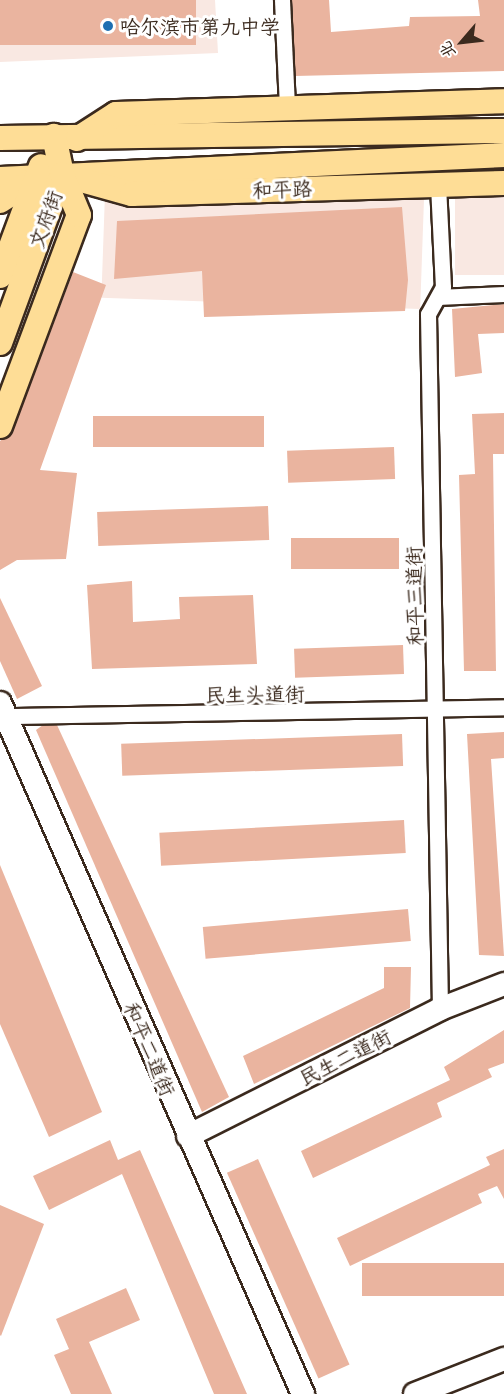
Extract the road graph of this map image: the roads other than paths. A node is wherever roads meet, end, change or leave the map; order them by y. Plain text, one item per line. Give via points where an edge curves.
1 (282, 0) edge
2 (504, 101) edge
3 (287, 108) junction
4 (504, 131) edge
5 (222, 137) junction
6 (0, 138) edge
7 (66, 138) junction
8 (504, 155) edge
9 (284, 164) junction
10 (62, 174) junction
11 (36, 178) junction
12 (0, 179) edge
13 (504, 183) edge
14 (438, 185) junction
15 (219, 191) junction
16 (0, 201) edge
17 (0, 276) edge
18 (504, 294) edge
19 (438, 297) junction
20 (0, 343) edge
21 (0, 426) edge
22 (504, 707) edge
23 (4, 710) edge
24 (438, 710) junction
25 (504, 984) edge
26 (440, 1009) junction
27 (188, 1136) junction
28 (504, 1359) edge
29 (303, 1394) edge
30 (415, 1394) edge

1 - 3 street
2 - 3 main road
3 - 5 main road
3 - 7 main road via 116,114
4 - 5 main road
5 - 7 main road
6 - 7 main road
7 - 10 main road, 文府街
7 - 11 main road, 文府街
8 - 9 main road, 和平路
9 - 10 main road, 和平路
9 - 15 main road
10 - 11 main road, 和平路
10 - 15 main road, 和平路 via 132,194
10 - 20 main road, 文府街
10 - 21 main road via 80,215
11 - 12 main road, 和平路
11 - 16 main road, 文府街
11 - 17 main road, 文府街
13 - 14 main road, 和平路
14 - 15 main road, 和平路
14 - 19 street, 和平三道街 via 443,287
18 - 19 street
19 - 24 street, 和平三道街 via 428,314
22 - 24 street, 民生头道街
23 - 24 street, 民生头道街
23 - 27 street, 和平二道街
24 - 26 street, 和平三道街
25 - 26 street, 民生二道街
26 - 27 street, 民生二道街
27 - 29 street, 和平二道街
28 - 30 street

